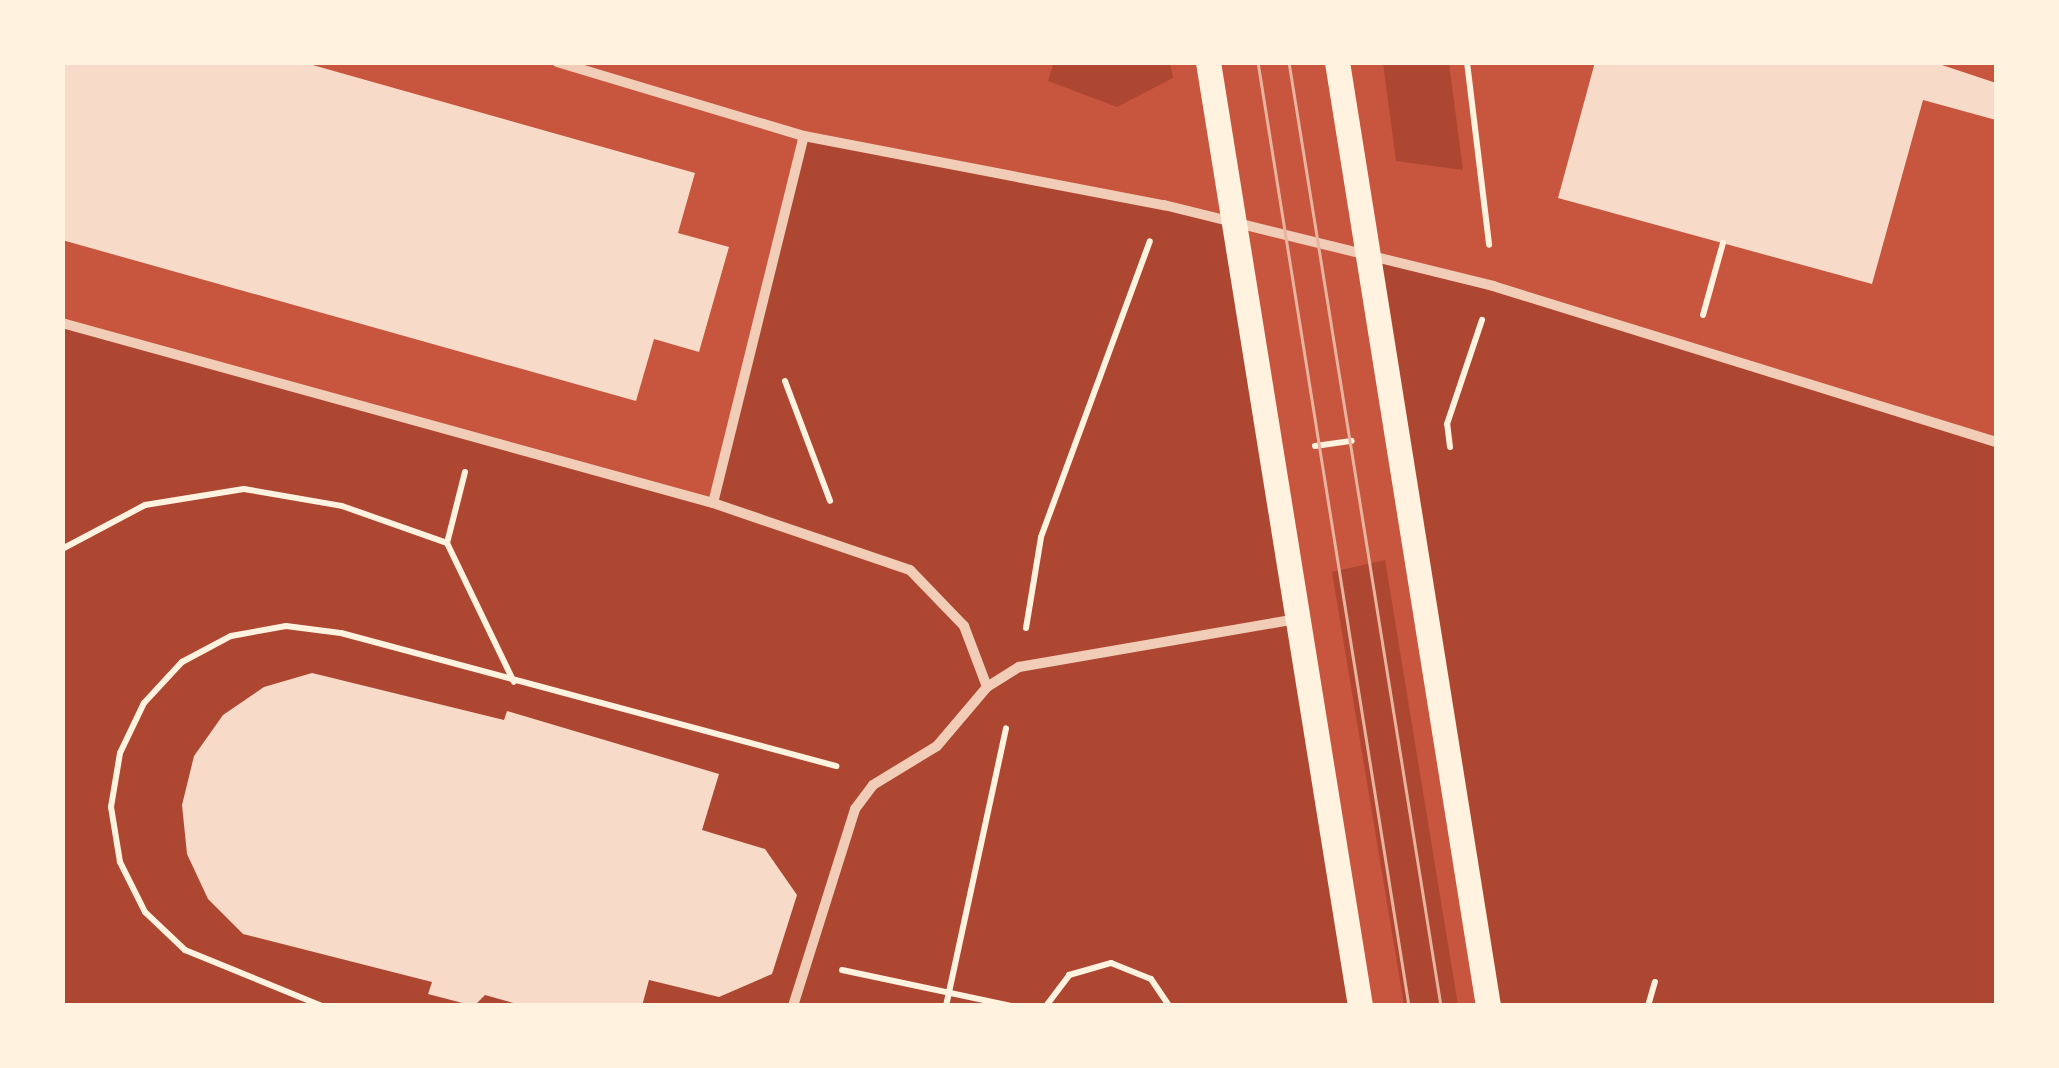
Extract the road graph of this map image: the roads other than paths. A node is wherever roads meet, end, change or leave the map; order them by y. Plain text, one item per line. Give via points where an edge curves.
1 (557, 62) edge
2 (1208, 62) edge
3 (1337, 62) edge
4 (804, 136) junction
5 (1234, 224) junction
6 (1362, 252) junction
7 (62, 323) edge
8 (1996, 442) edge
9 (713, 502) junction
10 (1298, 619) junction
11 (986, 688) junction
12 (793, 1006) edge
13 (1360, 1006) edge
14 (1488, 1006) edge

1 - 4 street
2 - 5 main road
3 - 6 main road
4 - 5 street
4 - 9 street
5 - 6 street
5 - 10 main road
6 - 8 street via 1493,286
6 - 14 main road
7 - 9 street
9 - 11 street via 910,570 944,597
10 - 11 street via 1019,666
10 - 13 main road
11 - 12 street via 937,746 872,785 855,808

